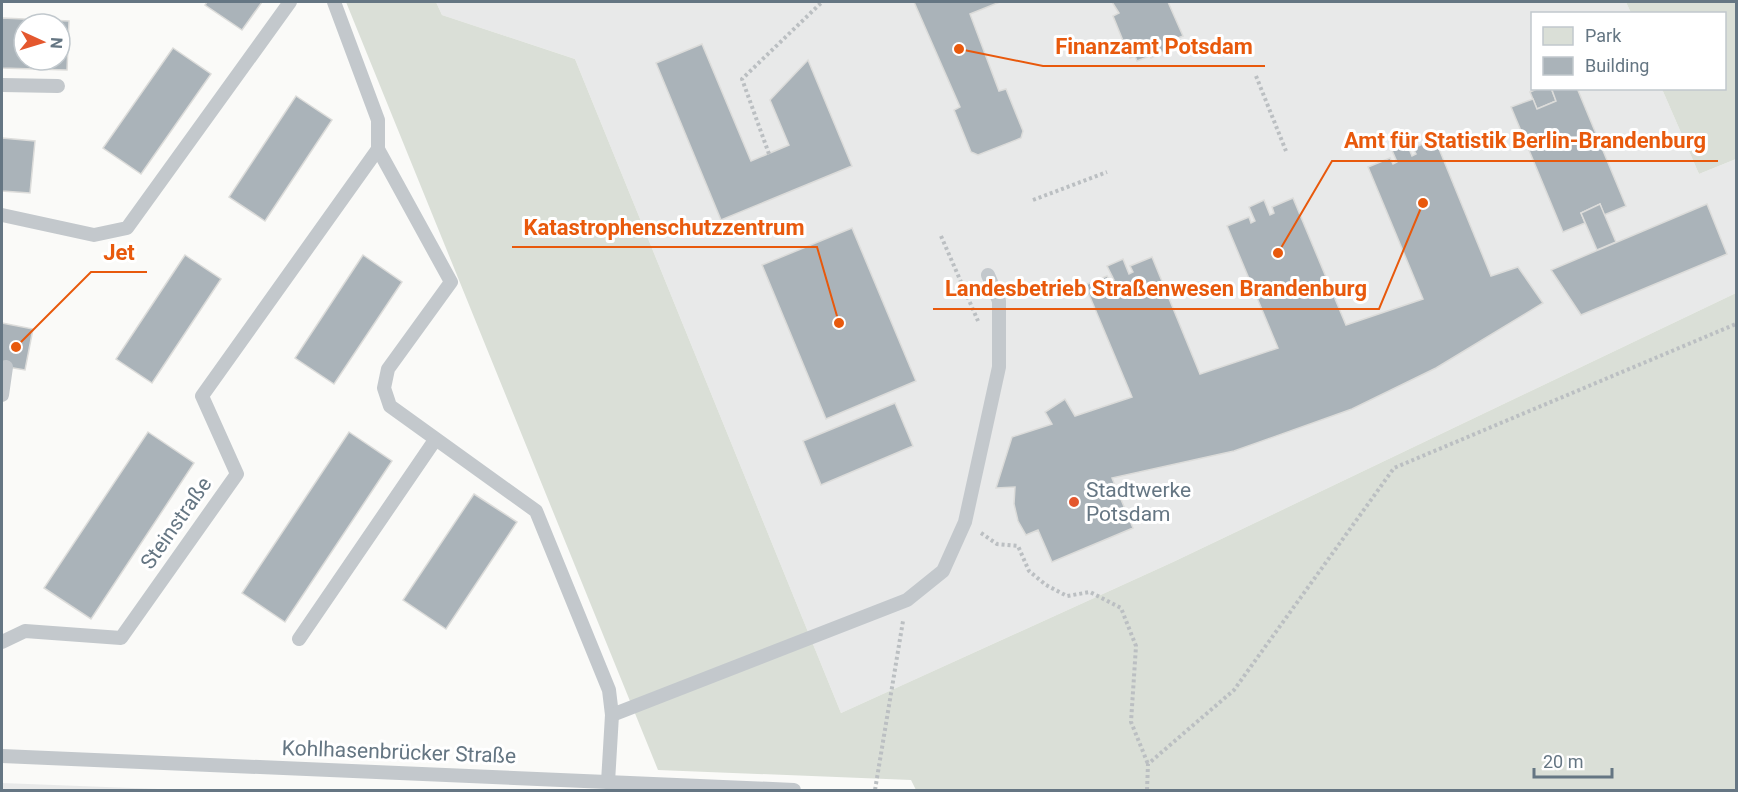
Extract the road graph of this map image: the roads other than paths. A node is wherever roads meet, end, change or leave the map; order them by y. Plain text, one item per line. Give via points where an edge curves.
1 (290, 2) edge
2 (334, 2) edge
3 (2, 85) edge
4 (58, 86) dead end
5 (378, 149) junction
6 (2, 215) edge
7 (988, 275) dead end
8 (6, 367) dead end
9 (2, 395) edge
10 (435, 440) junction
11 (299, 639) dead end
12 (2, 642) edge
13 (612, 715) junction
14 (2, 756) edge
15 (608, 782) junction
16 (649, 787) edge
17 (795, 790) edge

1 - 6 lane via 127,228 94,235
2 - 5 lane via 378,120
3 - 4 lane
5 - 10 lane via 451,282 388,369 384,388 390,406
5 - 12 lane, Steinstraße via 202,396 237,474 121,638 25,631
7 - 13 lane via 999,301 999,367 965,522 943,571 907,600
8 - 9 lane
10 - 11 lane
10 - 13 lane via 536,511 609,690
13 - 15 lane
14 - 15 lane, Kohlhasenbrücker Straße
15 - 16 lane, Kohlhasenbrücker Straße
16 - 17 lane, Kohlhasenbrücker Straße

